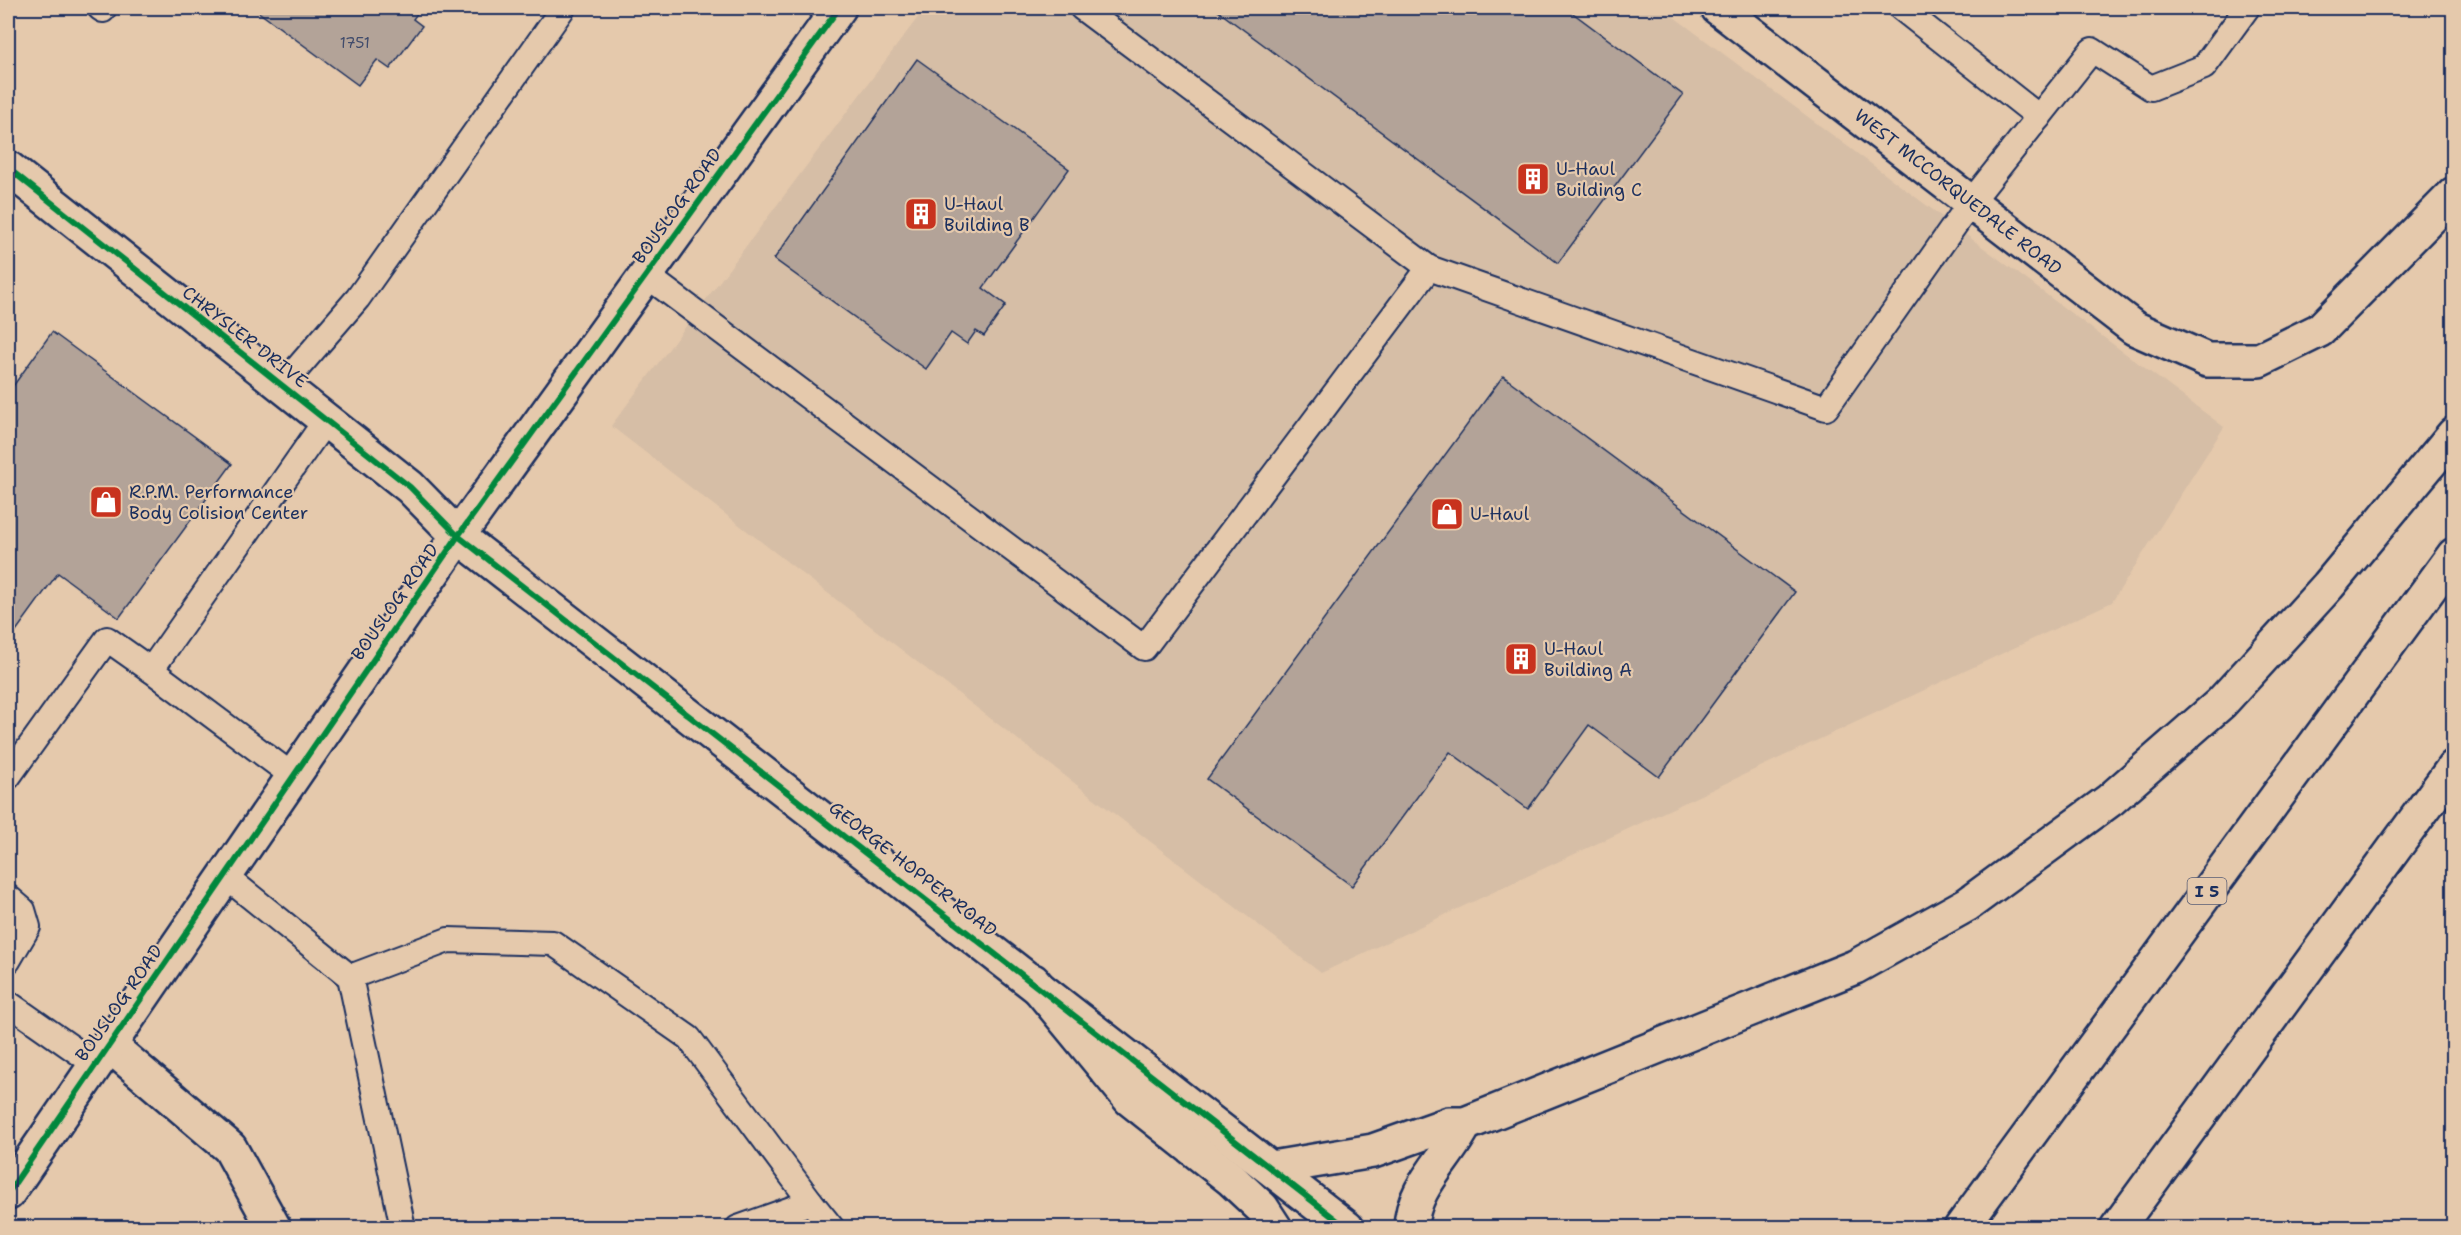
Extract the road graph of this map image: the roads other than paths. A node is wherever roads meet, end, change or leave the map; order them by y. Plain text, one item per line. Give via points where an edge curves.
1 (563, 8) edge
2 (839, 8) edge
3 (1082, 8) edge
4 (1718, 8) edge
5 (1901, 8) edge
6 (2247, 8) edge
7 (2039, 117) junction
8 (8, 168) edge
9 (2454, 194) edge
10 (1971, 202) junction
11 (1429, 268) junction
12 (646, 275) junction
13 (282, 386) junction
14 (326, 420) junction
15 (2454, 434) edge
16 (458, 536) junction
17 (2454, 555) edge
18 (151, 670) junction
19 (2454, 766) edge
20 (293, 776) junction
21 (8, 777) edge
22 (225, 876) junction
23 (8, 897) edge
24 (8, 961) edge
25 (350, 977) junction
26 (1033, 981) junction
27 (8, 1003) edge
28 (102, 1054) junction
29 (1465, 1124) junction
30 (1272, 1168) junction
31 (8, 1193) edge
32 (811, 1202) junction
33 (274, 1227) edge
34 (404, 1227) edge
35 (738, 1227) edge
36 (831, 1227) edge
37 (1275, 1227) edge
38 (1347, 1227) edge
39 (1411, 1227) edge
40 (1961, 1227) edge
41 (2118, 1227) edge

1 - 13 lane via 358,298
2 - 12 main road, BOUSLOG ROAD
3 - 11 lane
4 - 10 main road, WEST MCCORQUEDALE ROAD
5 - 7 lane
6 - 7 lane via 2204,67 2151,88 2092,50
7 - 10 lane
8 - 13 main road, CHRYSLER DRIVE
9 - 10 main road, WEST MCCORQUEDALE ROAD via 2320,330 2259,360 2207,360 2134,328
10 - 11 lane via 1826,408
11 - 12 lane via 1144,648
12 - 16 main road, BOUSLOG ROAD
13 - 14 main road, CHRYSLER DRIVE
14 - 16 main road, CHRYSLER DRIVE via 410,487
14 - 18 lane
15 - 29 main road via 2328,586 2221,703 2110,800 1968,904 1855,967
16 - 20 main road, BOUSLOG ROAD
16 - 26 main road, GEORGE HOPPER ROAD
17 - 40 main road, I 5
18 - 20 lane
18 - 21 lane via 107,639
19 - 41 main road
20 - 22 main road, BOUSLOG ROAD
22 - 25 lane
22 - 28 main road, BOUSLOG ROAD
23 - 24 lane via 23,910 28,927
25 - 32 lane via 448,940 553,943 689,1038
25 - 34 lane
26 - 30 main road, GEORGE HOPPER ROAD
26 - 37 main road via 1130,1099 1231,1179 1262,1208
27 - 28 lane
28 - 31 main road, BOUSLOG ROAD
28 - 33 main road via 230,1148
29 - 30 main road via 1449,1124 1373,1151
29 - 39 main road via 1426,1182 1415,1203
30 - 38 main road, GEORGE HOPPER ROAD
32 - 35 lane
32 - 36 lane

